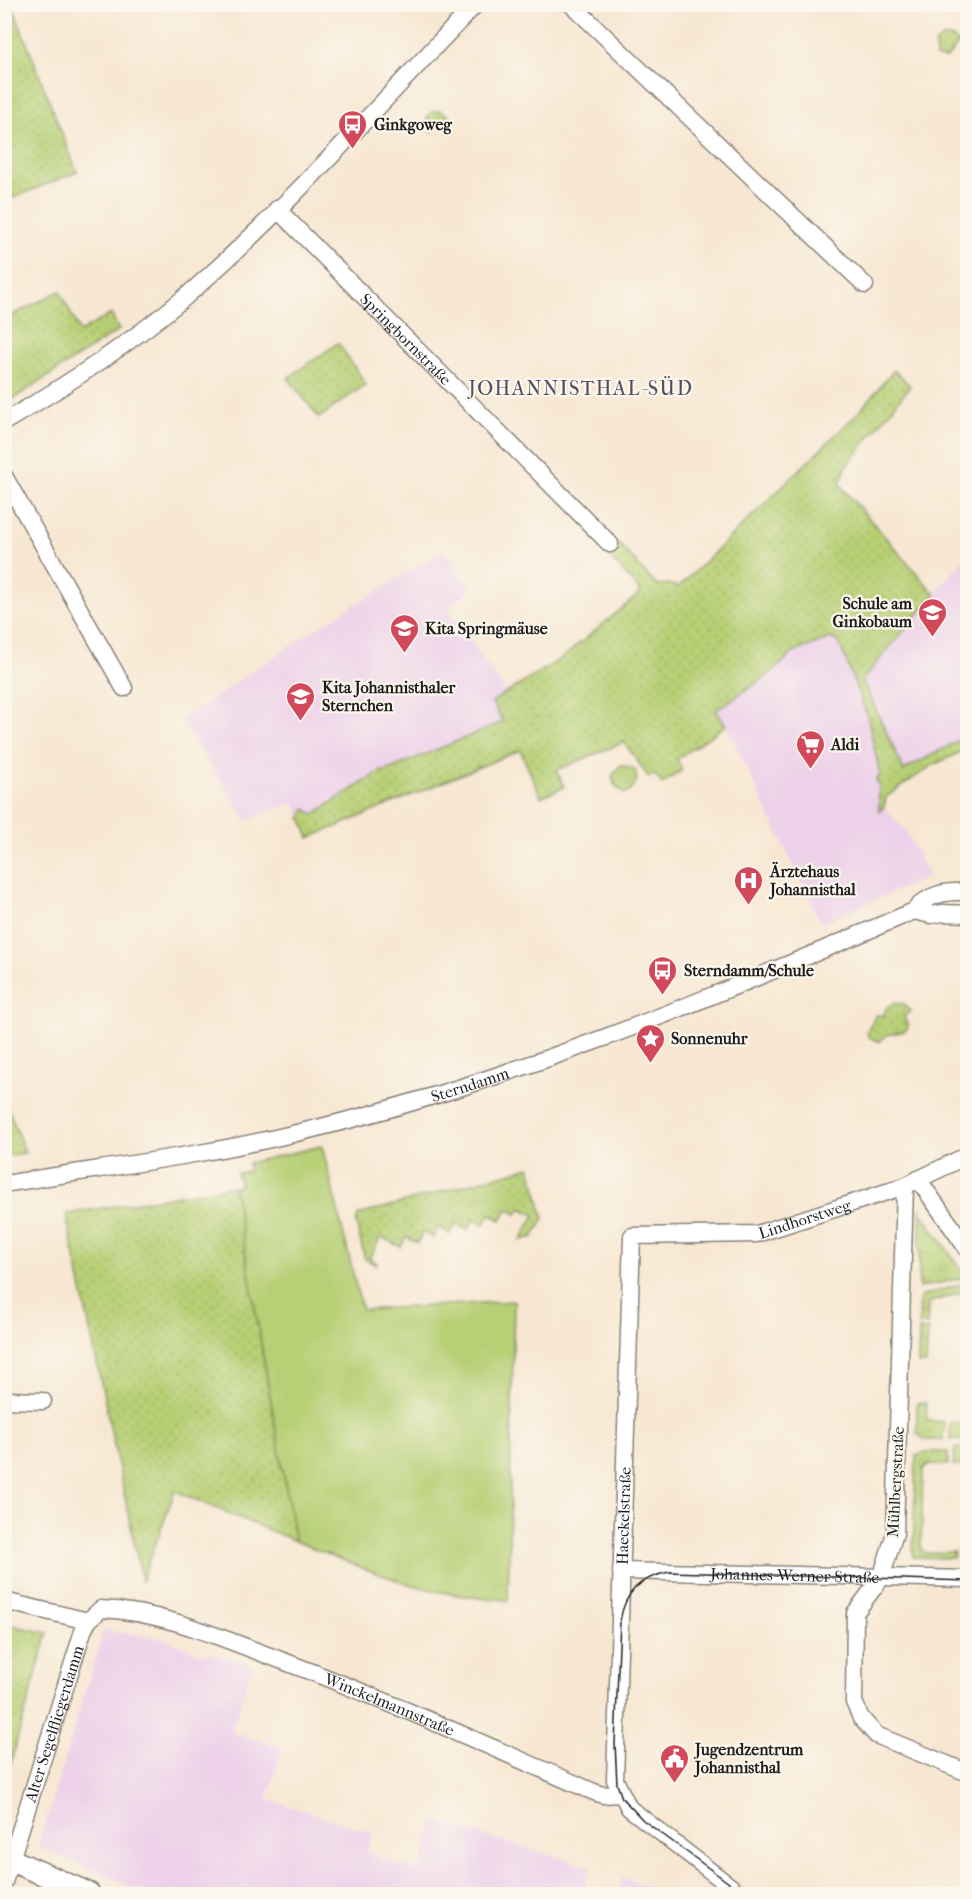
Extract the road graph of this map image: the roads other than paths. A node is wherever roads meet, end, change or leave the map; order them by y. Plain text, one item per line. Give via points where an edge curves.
1 (476, 4) edge
2 (571, 4) edge
3 (278, 209) junction
4 (866, 285) dead end
5 (4, 422) edge
6 (4, 476) edge
7 (610, 544) dead end
8 (124, 688) dead end
9 (968, 892) edge
10 (914, 911) junction
11 (968, 914) edge
12 (968, 1155) edge
13 (911, 1183) junction
14 (4, 1184) edge
15 (632, 1236) joint
16 (968, 1250) edge
17 (4, 1400) edge
18 (43, 1401) dead end
19 (621, 1571) junction
20 (880, 1578) junction
21 (968, 1579) edge
22 (4, 1601) edge
23 (88, 1621) junction
24 (968, 1773) edge
25 (620, 1794) junction
26 (7, 1867) edge
27 (89, 1894) edge
28 (741, 1894) edge

1 - 3 street
2 - 4 street
3 - 5 street via 173,306 68,385
3 - 7 street, Springbornstraße
6 - 8 street
9 - 10 street, Sterndamm via 924,898
10 - 11 street, Sterndamm via 931,915
10 - 14 street, Sterndamm via 638,1026 399,1107 286,1136
12 - 13 street, Lindhorstweg
13 - 15 street, Lindhorstweg via 749,1236
13 - 16 street
13 - 20 street, Mühlbergstraße via 895,1533
15 - 19 street, Haeckelstraße
17 - 18 street
19 - 20 street, Johannes-Werner-Straße
19 - 25 street, Haeckelstraße via 615,1780
20 - 21 street, Johannes-Werner-Straße
20 - 24 street, Mühlbergstraße via 855,1612 854,1702 861,1718 876,1735
22 - 23 street
23 - 25 street, Winckelmannstraße via 101,1609 129,1610 158,1618 303,1668 594,1792
23 - 26 street, Alter Segelfliegerdamm
25 - 28 street via 629,1809
26 - 27 main road

